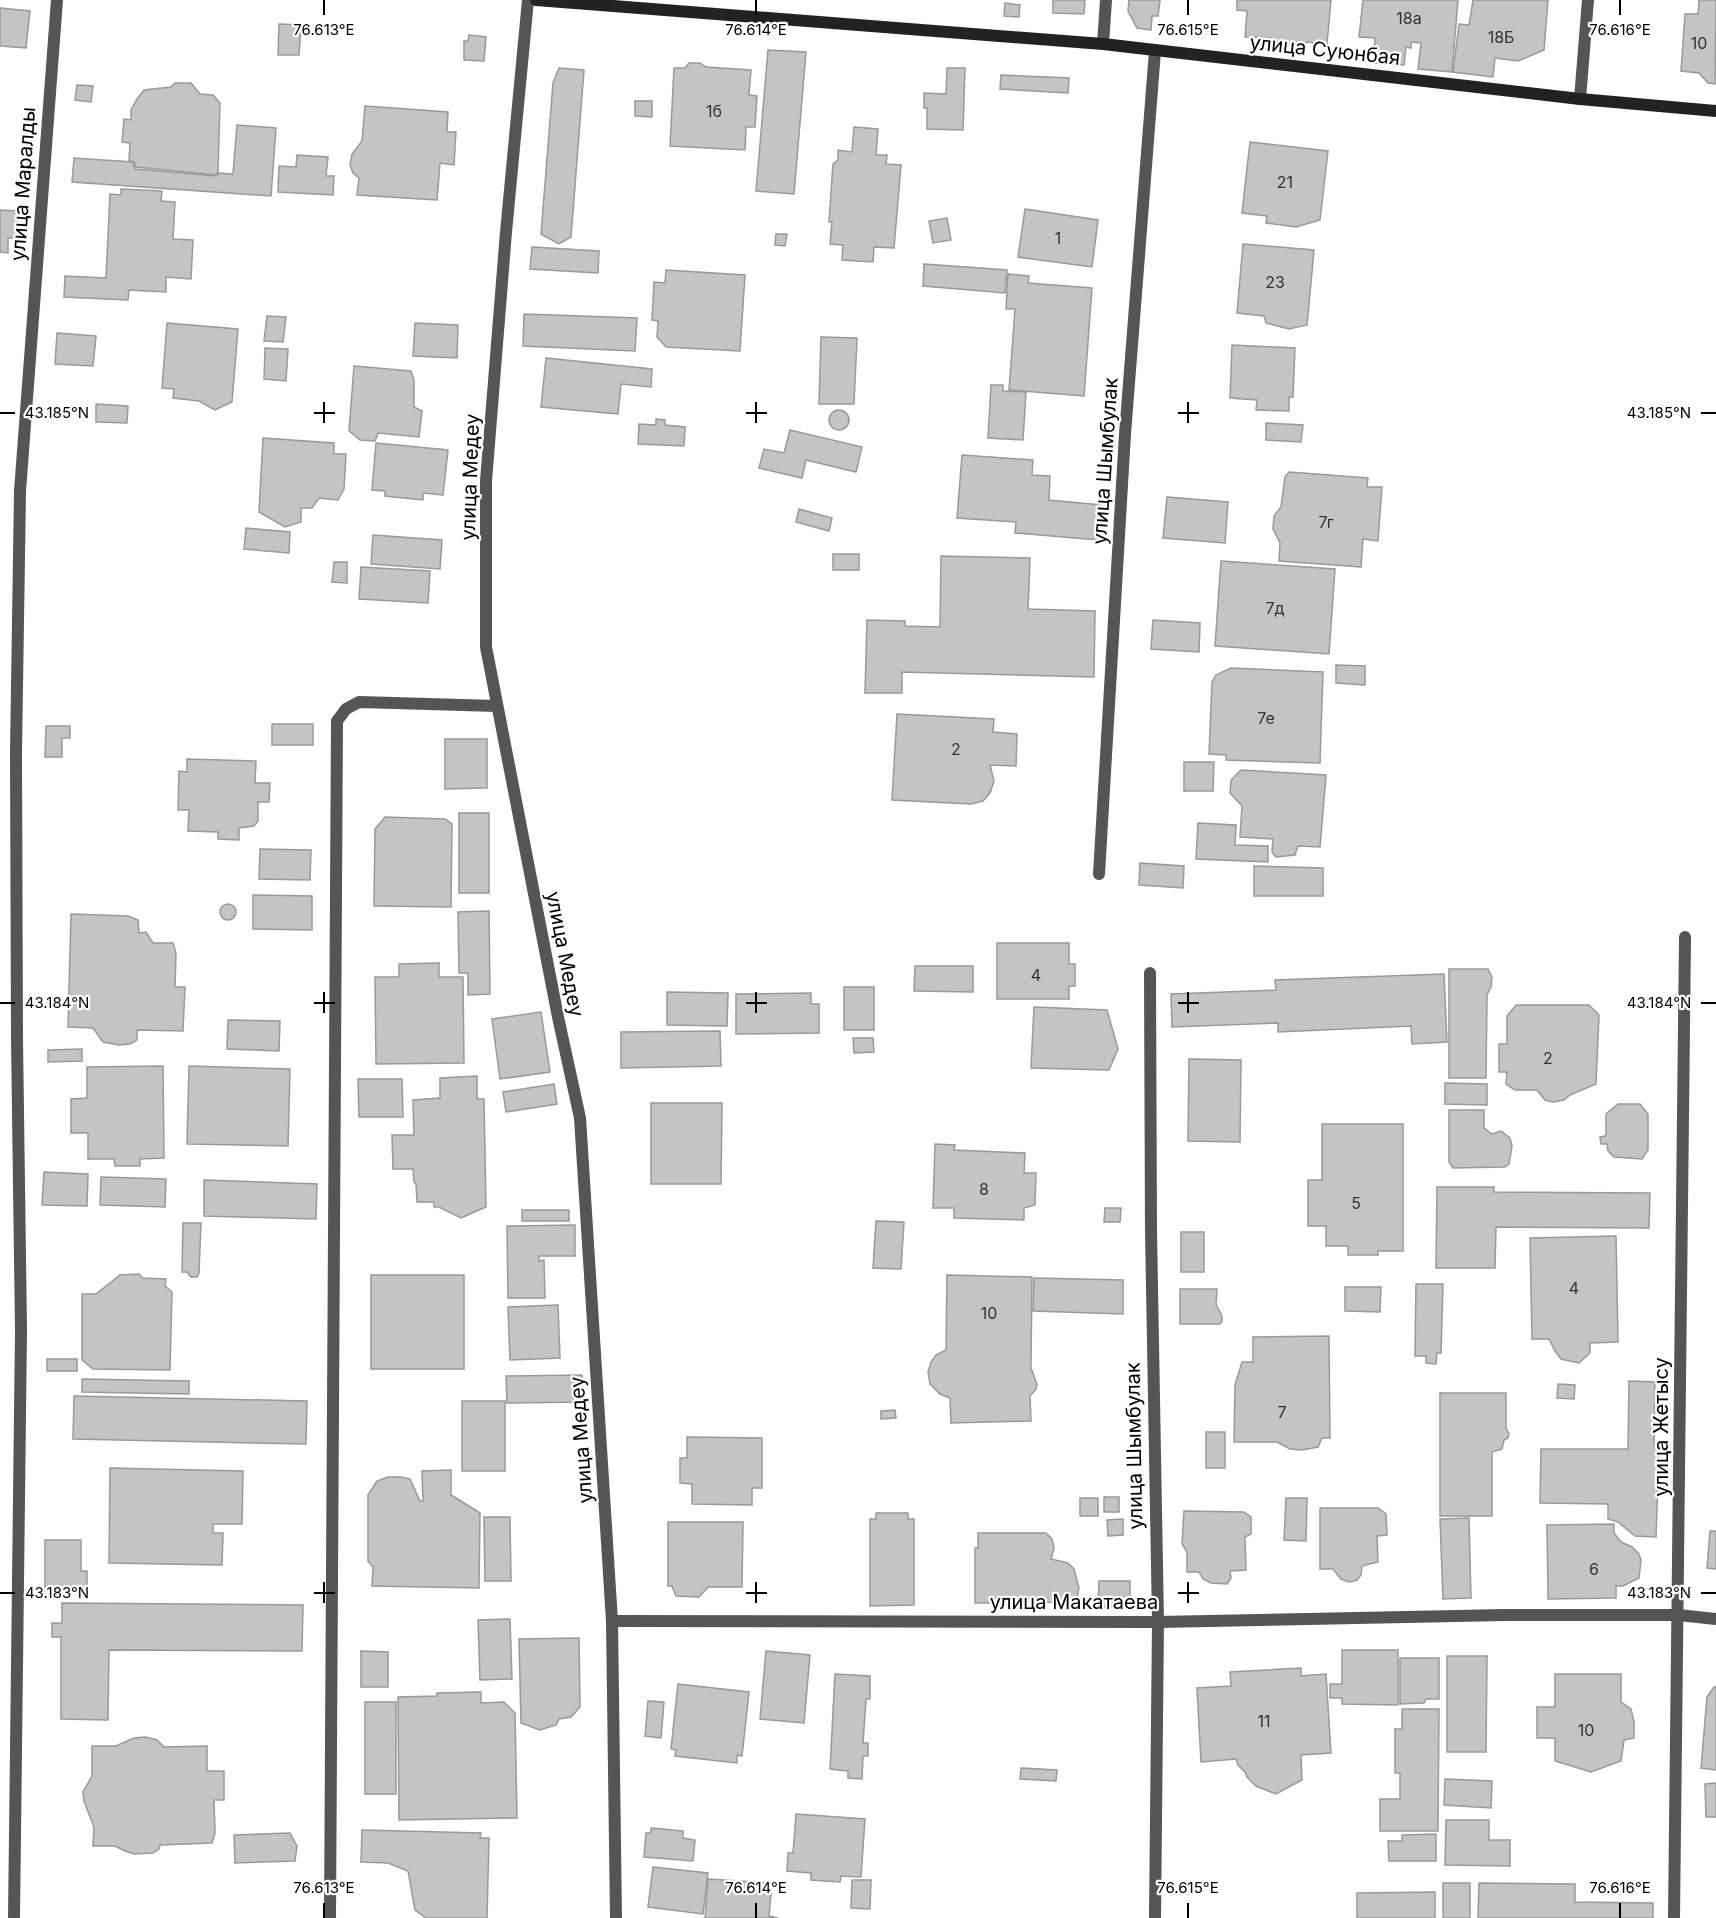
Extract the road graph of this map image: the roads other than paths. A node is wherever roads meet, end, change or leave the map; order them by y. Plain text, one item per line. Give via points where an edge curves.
1 (57, 0) edge
2 (528, 0) edge
3 (536, 0) edge
4 (1106, 0) edge
5 (1588, 0) edge
6 (614, 3) edge
7 (1103, 44) junction
8 (1155, 51) junction
9 (1580, 99) junction
10 (1716, 111) edge
11 (497, 706) junction
12 (1099, 874) dead end
13 (1685, 937) dead end
14 (1150, 973) dead end
15 (1678, 1615) junction
16 (1716, 1620) edge
17 (612, 1621) junction
18 (1158, 1622) junction
19 (14, 1918) edge
20 (330, 1918) edge
21 (616, 1918) edge
22 (1155, 1918) edge
23 (1674, 1918) edge

1 - 19 street, улица Маралды via 20,491 16,753 21,1330
2 - 11 street, улица Медеу via 486,481 486,647
3 - 6 street, улица Суюнбая
4 - 7 street
5 - 9 street
6 - 7 street, улица Суюнбая
7 - 8 street, улица Суюнбая
8 - 9 street, улица Суюнбая
8 - 12 street, улица Шымбулак via 1125,434
9 - 10 street, улица Суюнбая
11 - 17 street, улица Медеу via 580,1118
11 - 20 street via 359,702 346,709 337,721
13 - 15 street, улица Жетысу
14 - 18 street, улица Шымбулак
15 - 16 street, улица Макатаева
15 - 18 street, улица Макатаева
15 - 23 street, улица Жетысу
17 - 18 street, улица Макатаева
17 - 21 street, улица Медеу
18 - 22 street, улица Шымбулак

